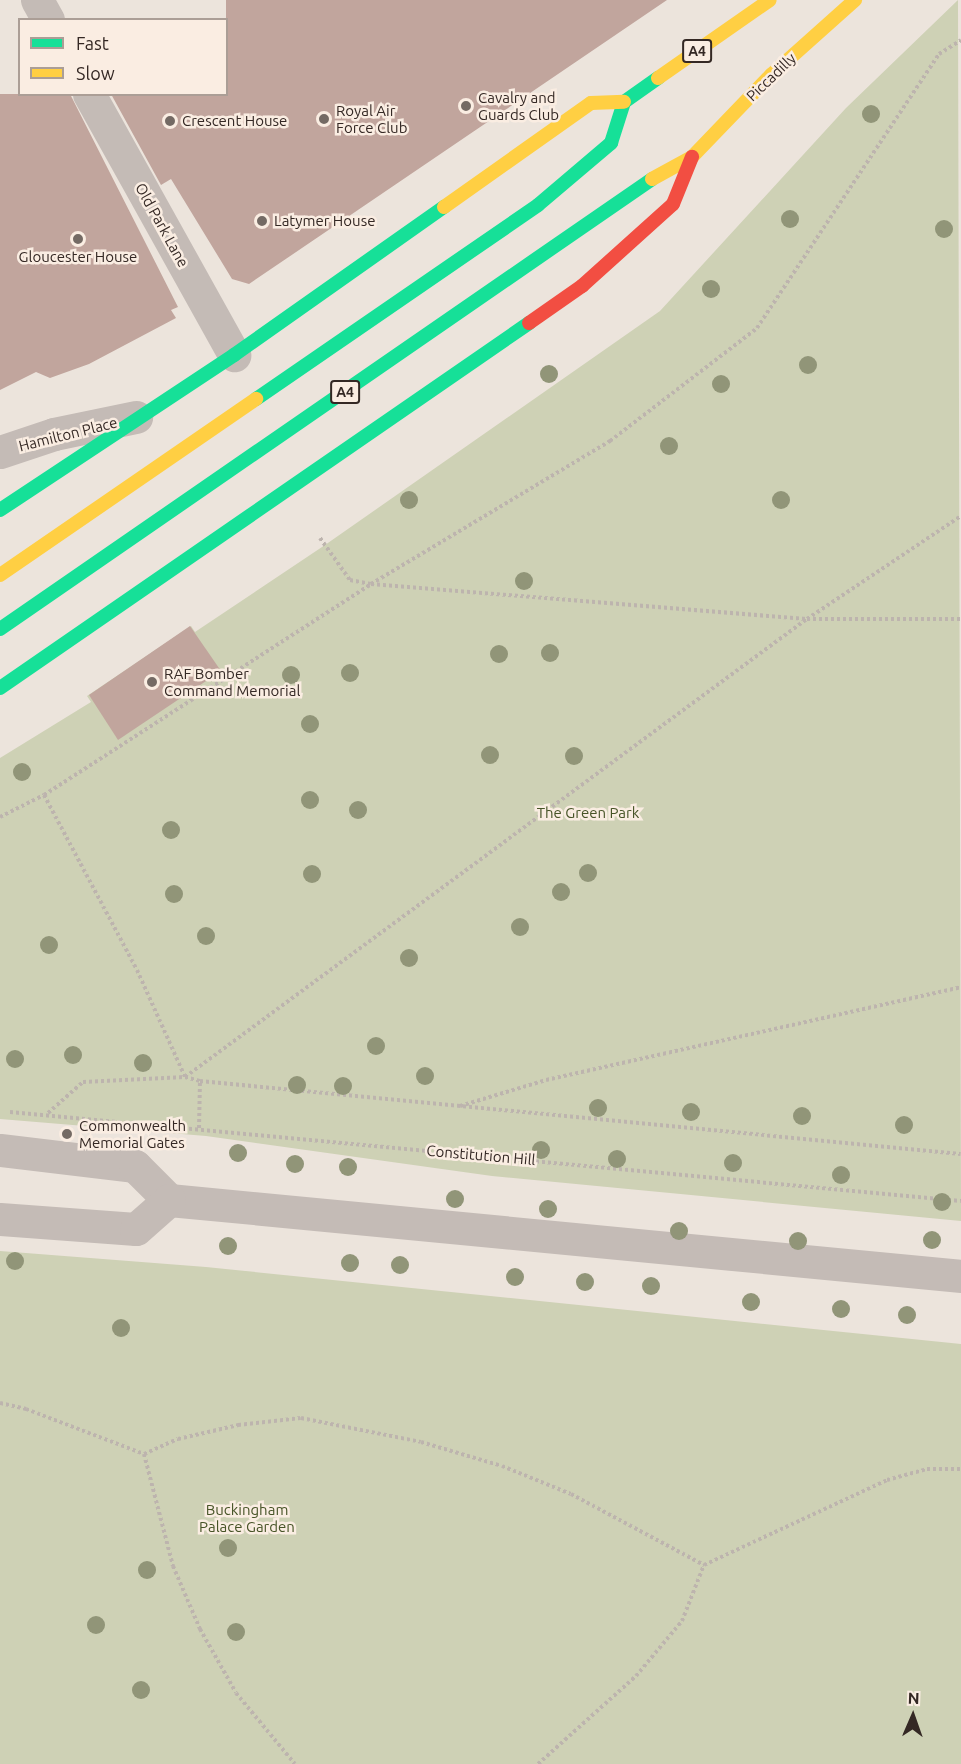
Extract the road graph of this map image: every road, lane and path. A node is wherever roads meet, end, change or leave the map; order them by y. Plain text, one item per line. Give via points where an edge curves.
1 (37, 0) edge
2 (855, 0) edge
3 (768, 1) edge
4 (47, 18) edge
5 (961, 40) edge
6 (90, 96) edge
7 (624, 102) junction
8 (692, 157) junction
9 (234, 355) junction
10 (136, 417) junction
11 (0, 452) edge
12 (0, 510) edge
13 (961, 516) edge
14 (320, 538) dead end
15 (0, 575) edge
16 (371, 584) junction
17 (807, 619) junction
18 (961, 619) edge
19 (0, 629) edge
20 (0, 688) edge
21 (44, 795) junction
22 (0, 817) edge
23 (961, 987) edge
24 (185, 1077) junction
25 (200, 1082) junction
26 (458, 1107) junction
27 (0, 1112) edge
28 (47, 1114) junction
29 (199, 1128) junction
30 (0, 1150) edge
31 (961, 1154) edge
32 (170, 1200) junction
33 (961, 1202) edge
34 (0, 1220) edge
35 (961, 1276) edge
36 (0, 1403) edge
37 (144, 1454) junction
38 (961, 1469) edge
39 (704, 1565) junction
40 (295, 1764) edge
41 (538, 1764) edge

1 - 4 street
2 - 8 main road, Piccadilly / A4 via 771,75
3 - 7 main road, A4
5 - 16 path via 939,54 757,328 610,441
6 - 9 street, Old Park Lane
7 - 9 main road via 591,103
7 - 15 main road via 611,142 538,205
8 - 19 main road, A4 via 631,190 579,231
8 - 20 main road, A4 via 673,204 582,286
9 - 10 main road
10 - 11 street, Hamilton Place via 54,434
10 - 12 main road
13 - 17 path
14 - 16 path via 350,580
16 - 17 path
16 - 21 path
17 - 18 path
17 - 24 path
21 - 22 path
21 - 24 path via 137,970
23 - 26 path via 546,1080
24 - 25 path
24 - 28 path via 83,1082
25 - 26 path
25 - 29 path
26 - 31 path
27 - 28 path, Constitution Hill
28 - 29 path, Constitution Hill
29 - 33 path, Constitution Hill
30 - 32 street via 135,1166
32 - 34 street via 136,1229
32 - 35 street
36 - 37 path via 26,1408
37 - 39 path via 178,1439 301,1418 369,1431 502,1466 571,1494
37 - 40 path via 173,1566 200,1629 236,1693
38 - 39 path via 927,1469 887,1480
39 - 41 path via 682,1621 636,1676

